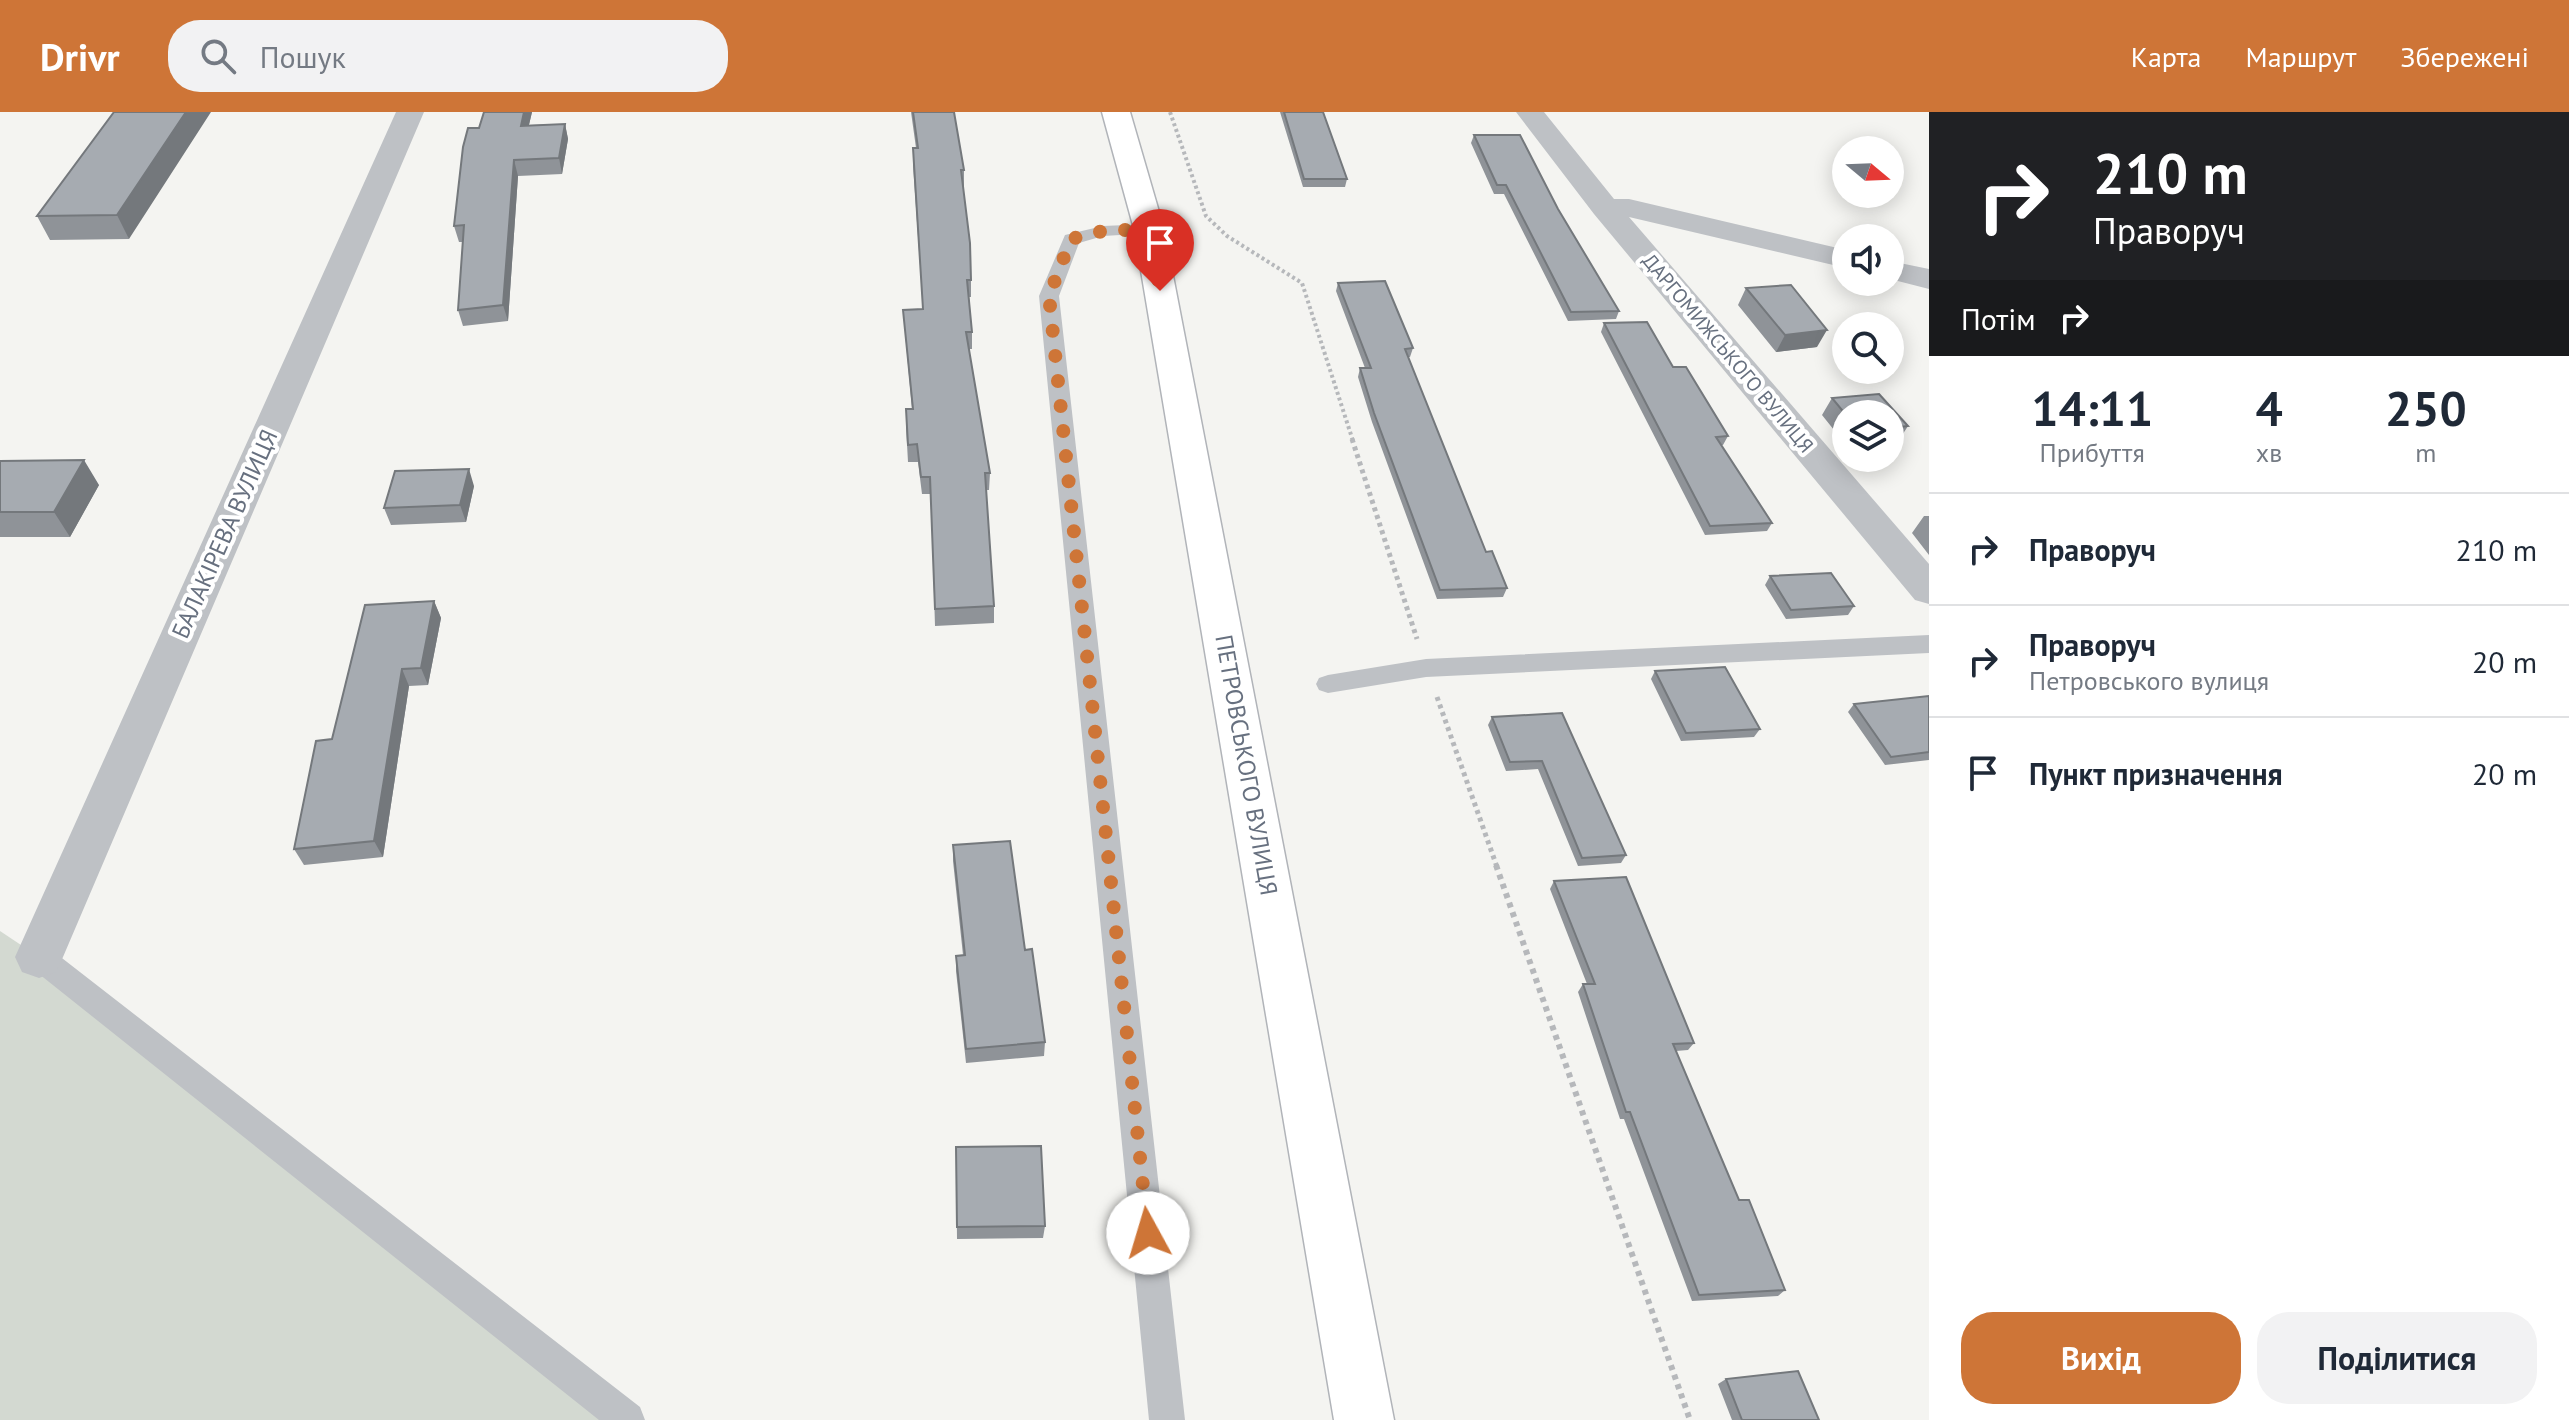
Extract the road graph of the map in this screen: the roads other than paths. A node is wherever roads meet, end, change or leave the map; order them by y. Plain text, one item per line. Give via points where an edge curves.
1 (410, 112) edge
2 (1116, 112) edge
3 (1530, 112) edge
4 (1605, 208) junction
5 (1149, 229) junction
6 (1832, 256) edge
7 (1904, 273) edge
8 (1929, 279) edge
9 (1929, 590) edge
10 (1929, 644) edge
11 (1328, 684) dead end
12 (39, 957) joint
13 (627, 1420) edge
14 (1167, 1420) edge
15 (1364, 1420) edge

1 - 12 street, БАЛАКІРЕВА ВУЛИЦЯ
2 - 5 main road, ПЕТРОВСЬКОГО ВУЛИЦЯ
3 - 4 street, ДАРГОМИЖСЬКОГО ВУЛИЦЯ
4 - 6 street via 1629,208
4 - 9 street, ДАРГОМИЖСЬКОГО ВУЛИЦЯ
5 - 14 lane via 1071,239 1049,296
5 - 15 main road, ПЕТРОВСЬКОГО ВУЛИЦЯ
7 - 8 street
10 - 11 lane via 1426,668
12 - 13 lane

